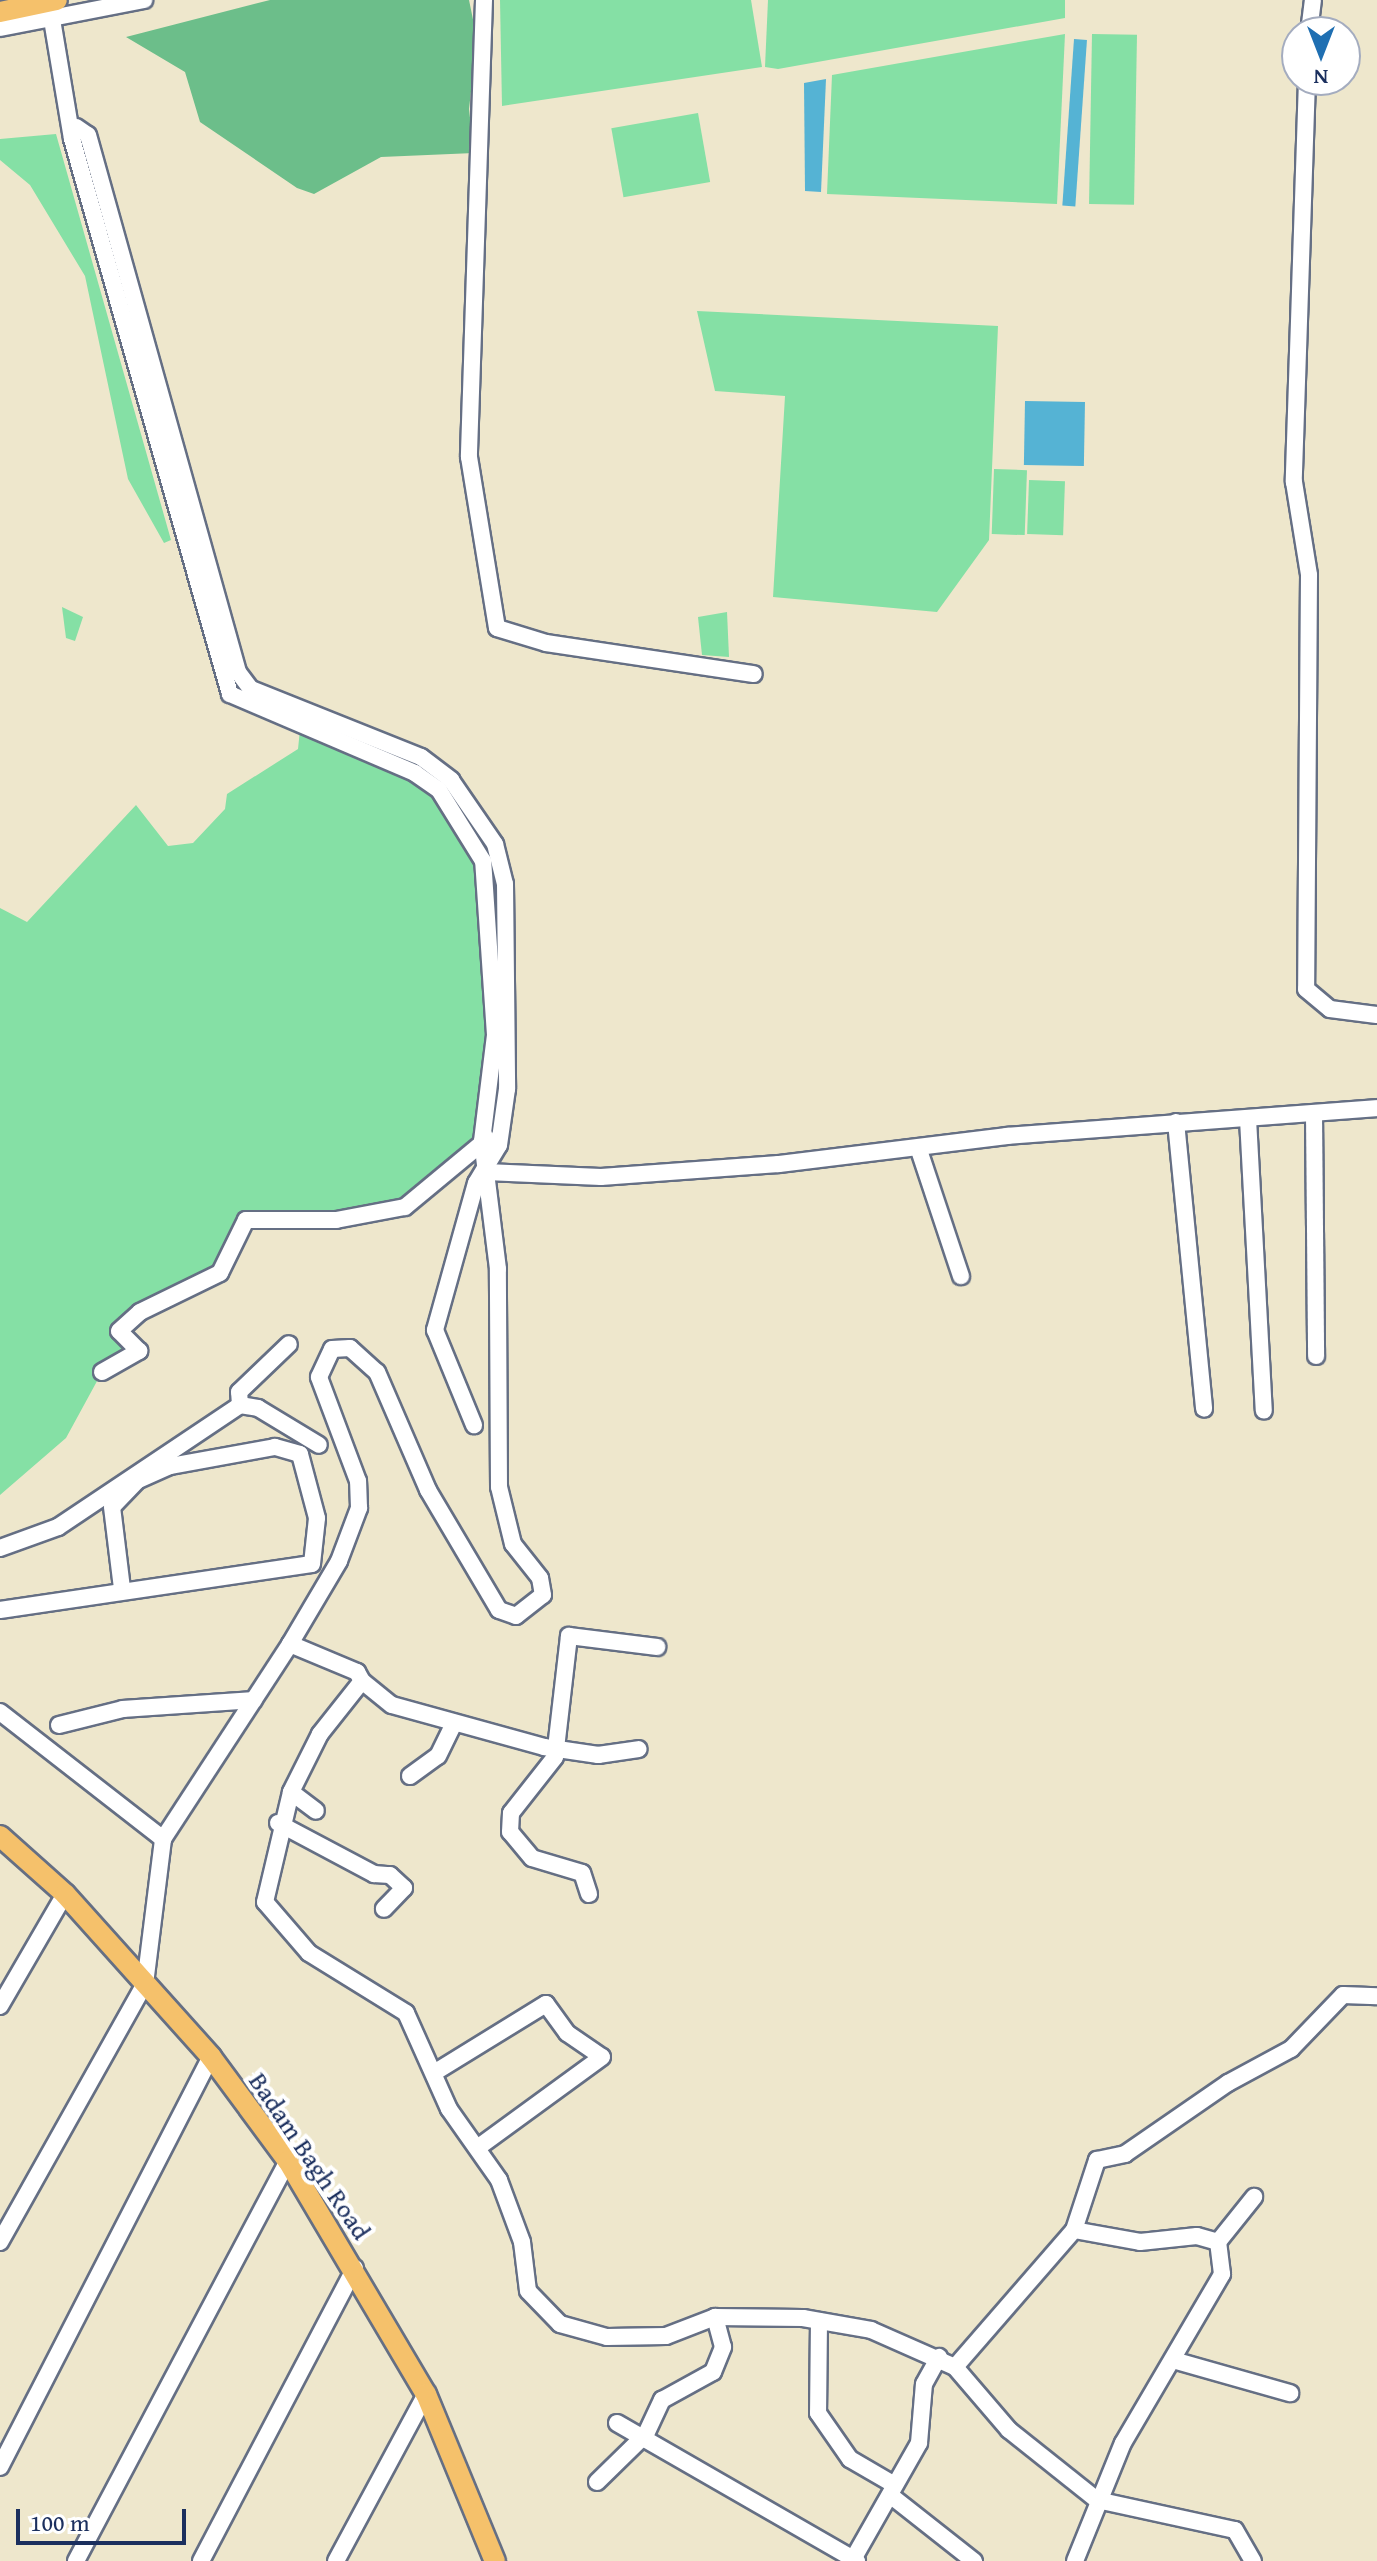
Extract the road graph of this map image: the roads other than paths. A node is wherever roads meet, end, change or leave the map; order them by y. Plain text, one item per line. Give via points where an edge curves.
1 (144, 0) edge
2 (484, 0) edge
3 (54, 9) edge
4 (0, 12) edge
5 (0, 28) edge
6 (1306, 96) edge
7 (754, 674) dead end
8 (284, 712) junction
9 (1377, 1015) edge
10 (1377, 1108) edge
11 (1314, 1114) junction
12 (1248, 1119) junction
13 (1176, 1122) junction
14 (501, 1134) junction
15 (482, 1141) junction
16 (919, 1150) junction
17 (486, 1172) junction
18 (961, 1276) dead end
19 (289, 1344) dead end
20 (1316, 1356) dead end
21 (102, 1372) dead end
22 (240, 1405) junction
23 (1204, 1409) dead end
24 (1264, 1411) dead end
25 (474, 1425) dead end
26 (319, 1445) dead end
27 (0, 1548) edge
28 (122, 1589) junction
29 (0, 1610) edge
30 (290, 1644) junction
31 (657, 1647) dead end
32 (362, 1681) junction
33 (254, 1700) junction
34 (0, 1712) edge
35 (454, 1723) junction
36 (59, 1725) dead end
37 (556, 1748) junction
38 (639, 1749) dead end
39 (410, 1776) dead end
40 (291, 1792) junction
41 (316, 1811) dead end
42 (278, 1823) junction
43 (0, 1836) edge
44 (163, 1839) junction
45 (65, 1894) junction
46 (589, 1894) dead end
47 (384, 1909) dead end
48 (145, 1984) junction
49 (1377, 1996) edge
50 (0, 2006) edge
51 (211, 2057) junction
52 (437, 2071) junction
53 (480, 2146) junction
54 (288, 2161) junction
55 (1254, 2197) dead end
56 (1074, 2230) junction
57 (0, 2242) edge
58 (1218, 2242) junction
59 (355, 2268) junction
60 (715, 2317) junction
61 (819, 2321) junction
62 (939, 2357) junction
63 (1173, 2360) junction
64 (955, 2367) junction
65 (1290, 2393) dead end
66 (426, 2394) junction
67 (617, 2423) dead end
68 (646, 2434) junction
69 (0, 2467) edge
70 (597, 2482) dead end
71 (891, 2490) junction
72 (1097, 2500) junction
73 (854, 2560) edge
74 (76, 2561) edge
75 (201, 2561) edge
76 (336, 2561) edge
77 (495, 2561) edge
78 (974, 2561) edge
79 (1075, 2561) edge
80 (1253, 2561) edge

1 - 3 street
2 - 7 street via 469,457 497,628 533,641
3 - 4 main road
3 - 5 street
3 - 8 street via 76,127 88,135 202,572 238,672 251,689
6 - 9 street via 1294,482 1309,575 1306,989 1330,1009
8 - 14 street via 421,757 451,780 495,844 505,884 511,1034
8 - 15 street via 439,790 483,861 495,1035
10 - 11 street
11 - 12 street
11 - 20 street
12 - 13 street
12 - 24 street
13 - 16 street
13 - 23 street
14 - 15 street
14 - 17 street
15 - 17 street
15 - 21 street via 405,1207 336,1220 246,1220 220,1273 140,1312 119,1331 139,1351
16 - 17 street via 601,1177
16 - 18 street
17 - 25 street via 476,1183 444,1281 435,1330
17 - 30 street via 500,1308 499,1487 513,1544 540,1578 543,1595 516,1616 499,1610 428,1490 377,1372 350,1348 332,1349 319,1377 358,1481 359,1508 339,1561
19 - 22 street via 239,1392
22 - 26 street via 258,1408
22 - 27 street via 58,1527
28 - 28 street via 112,1507 138,1480 170,1466 275,1447 300,1454 317,1518 312,1564
28 - 29 street
30 - 32 street via 357,1672
30 - 33 street
31 - 37 street via 569,1636
32 - 35 street via 392,1705
32 - 40 street via 320,1734
33 - 36 street via 123,1709
33 - 44 street
34 - 44 street
35 - 37 street
35 - 39 street via 438,1756
37 - 38 street via 598,1755
37 - 46 street via 542,1783 511,1813 510,1832 538,1862 582,1873
40 - 41 street
40 - 42 street
42 - 47 street via 390,1875 404,1888
42 - 52 street via 265,1902 309,1953 406,2013
43 - 45 main road, Badam Bagh Road
44 - 48 street
45 - 48 main road, Badam Bagh Road
45 - 50 street
48 - 51 main road, Badam Bagh Road
48 - 57 street
49 - 56 street via 1343,1995 1291,2049 1125,2154 1097,2160
51 - 54 main road, Badam Bagh Road
51 - 69 street
52 - 53 street via 449,2109
52 - 53 street via 546,2004 567,2033 602,2057
53 - 60 street via 522,2242 528,2291 560,2324 607,2337 666,2336
54 - 59 main road, Badam Bagh Road
54 - 74 street
55 - 58 street
56 - 58 street via 1140,2242 1197,2236
56 - 64 street
58 - 63 street via 1222,2274
59 - 66 main road, Badam Bagh Road
59 - 75 street
60 - 61 street
60 - 68 street via 723,2347 713,2372 662,2400
61 - 62 street via 871,2330
61 - 71 street via 818,2413 850,2459
62 - 64 street
62 - 71 street via 924,2384 919,2443
63 - 65 street
63 - 72 street
64 - 72 street via 1009,2430
66 - 76 street
66 - 77 main road, Badam Bagh Road
67 - 68 street
68 - 70 street
68 - 73 street
71 - 73 street
71 - 78 street
72 - 79 street
72 - 80 street via 1235,2530

